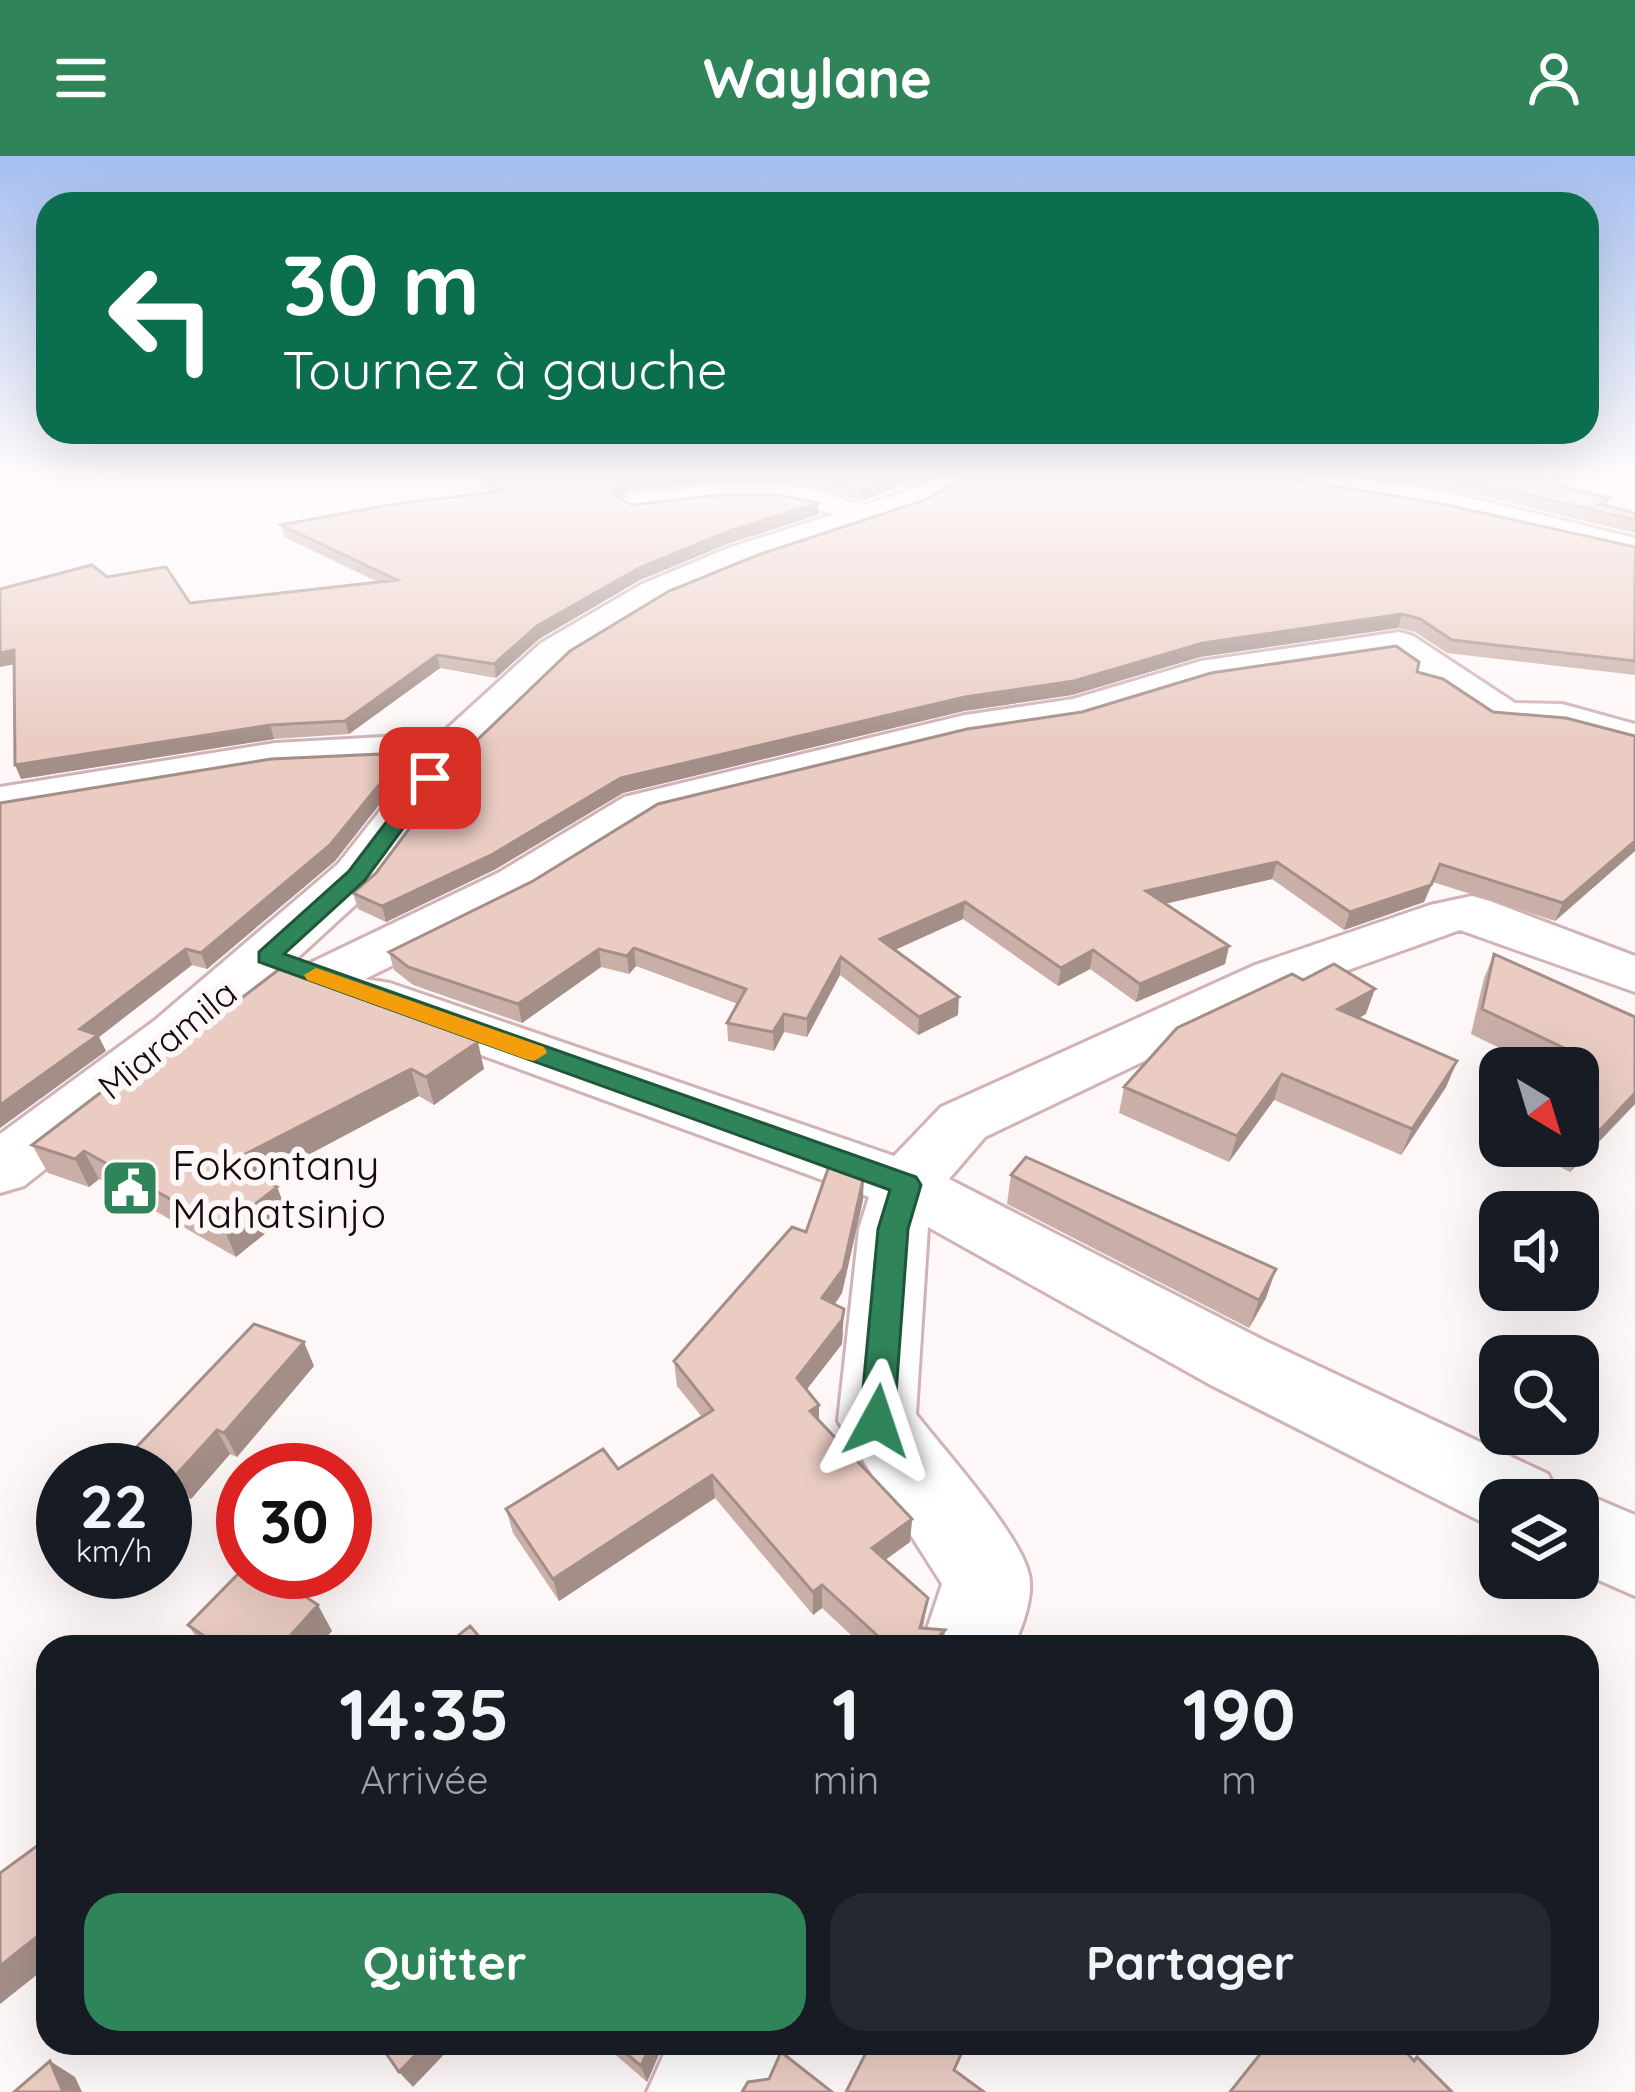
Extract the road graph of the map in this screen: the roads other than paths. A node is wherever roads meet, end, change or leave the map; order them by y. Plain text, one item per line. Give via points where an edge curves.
1 (730, 562) edge
2 (1635, 737) edge
3 (454, 746) junction
4 (0, 801) edge
5 (296, 968) junction
6 (1635, 975) edge
7 (0, 1169) edge
8 (906, 1185) junction
9 (1479, 1481) edge
10 (1599, 1539) edge
11 (1635, 1557) edge
12 (973, 1635) edge
13 (726, 2055) edge
14 (703, 2092) edge

1 - 3 main road, Miaramila via 605,618 555,652
2 - 5 street via 1562,717 1505,716 1399,644 1201,673 1078,711 965,728 641,806 516,884
3 - 4 street via 275,756
3 - 5 main road, Miaramila
5 - 7 main road, Miaramila via 176,1035
5 - 8 street
6 - 8 street via 1472,912 1449,916 1275,977 963,1122
8 - 9 street via 1235,1362
8 - 12 street via 893,1229 877,1421 988,1577
10 - 11 street
13 - 14 street

